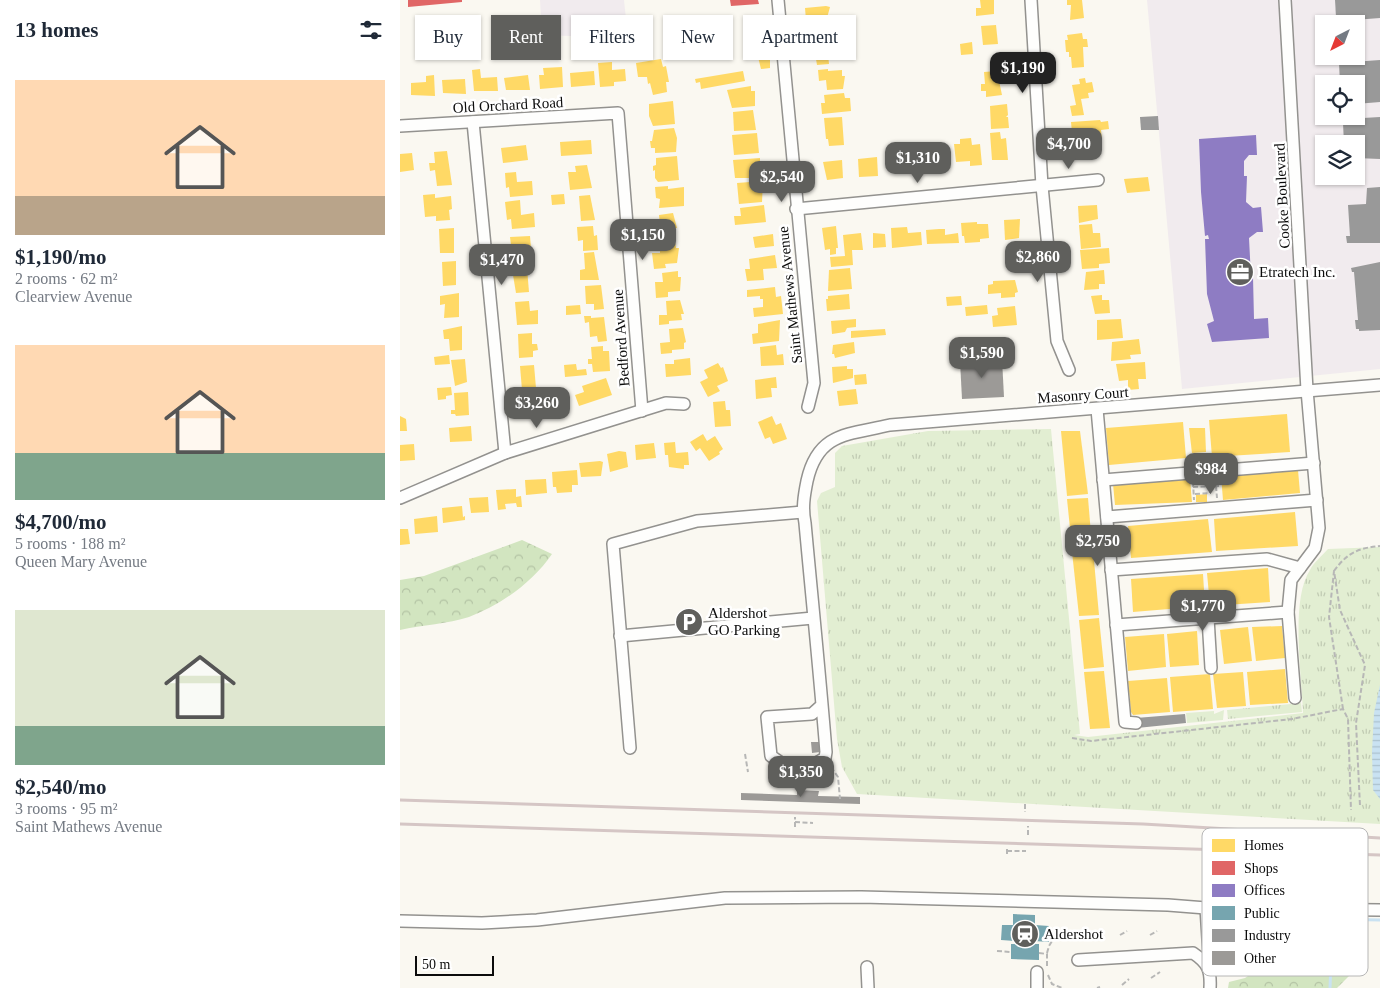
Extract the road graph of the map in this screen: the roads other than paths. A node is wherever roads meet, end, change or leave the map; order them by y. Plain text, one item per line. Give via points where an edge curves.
1 (778, 0) edge
2 (1031, 0) edge
3 (1285, 0) edge
4 (618, 113) joint
5 (473, 122) junction
6 (400, 126) edge
7 (1098, 180) dead end
8 (1042, 186) junction
9 (796, 209) junction
10 (1069, 370) dead end
11 (1380, 385) edge
12 (1308, 390) junction
13 (684, 404) dead end
14 (808, 407) dead end
15 (1097, 409) junction
16 (642, 410) junction
17 (505, 453) junction
18 (1314, 463) junction
19 (1103, 480) junction
20 (400, 498) edge
21 (1317, 500) junction
22 (803, 512) junction
23 (1106, 517) junction
24 (1300, 568) junction
25 (1111, 570) junction
26 (1288, 612) junction
27 (813, 618) junction
28 (1208, 618) junction
29 (1116, 625) junction
30 (620, 636) junction
31 (1211, 668) dead end
32 (1296, 698) dead end
33 (822, 705) junction
34 (1136, 723) dead end
35 (630, 748) dead end
36 (1202, 908) edge
37 (400, 921) edge
38 (1078, 960) dead end
39 (1202, 960) edge
40 (867, 967) dead end
41 (1037, 972) dead end
42 (868, 988) edge
43 (1037, 988) edge

1 - 9 street, Saint Mathews Avenue
2 - 8 street
3 - 12 street, Cooke Boulevard
4 - 5 street, Old Orchard Road
4 - 16 street, Bedford Avenue
5 - 6 street, Old Orchard Road
5 - 17 street
7 - 8 street
8 - 9 street
8 - 10 street via 1057,341
9 - 14 street, Saint Mathews Avenue via 814,383
11 - 12 street, Masonry Court
12 - 15 street, Masonry Court
12 - 18 street, Cooke Boulevard
13 - 16 street via 666,404
15 - 19 street
15 - 22 street, Masonry Court via 890,425 837,437 817,453 809,474
16 - 17 street
17 - 20 street
18 - 19 street
18 - 21 street, Cooke Boulevard
19 - 23 street
21 - 23 street
21 - 24 street, Cooke Boulevard via 1320,528 1315,548
22 - 27 street, Masonry Court
22 - 30 street via 697,521 613,544
23 - 25 street
24 - 25 street via 1267,559
24 - 26 street, Cooke Boulevard via 1291,580
25 - 29 street
26 - 28 street
26 - 32 street, Cooke Boulevard
27 - 30 street
27 - 33 street, Masonry Court
28 - 29 street
28 - 31 street
29 - 34 street via 1125,722
30 - 35 street
33 - 33 street, Masonry Court via 812,714 767,717 772,756 777,761 784,764 816,763 825,758
36 - 37 street via 861,897 725,898 519,921
38 - 39 street via 1192,954
40 - 42 street
41 - 43 street

